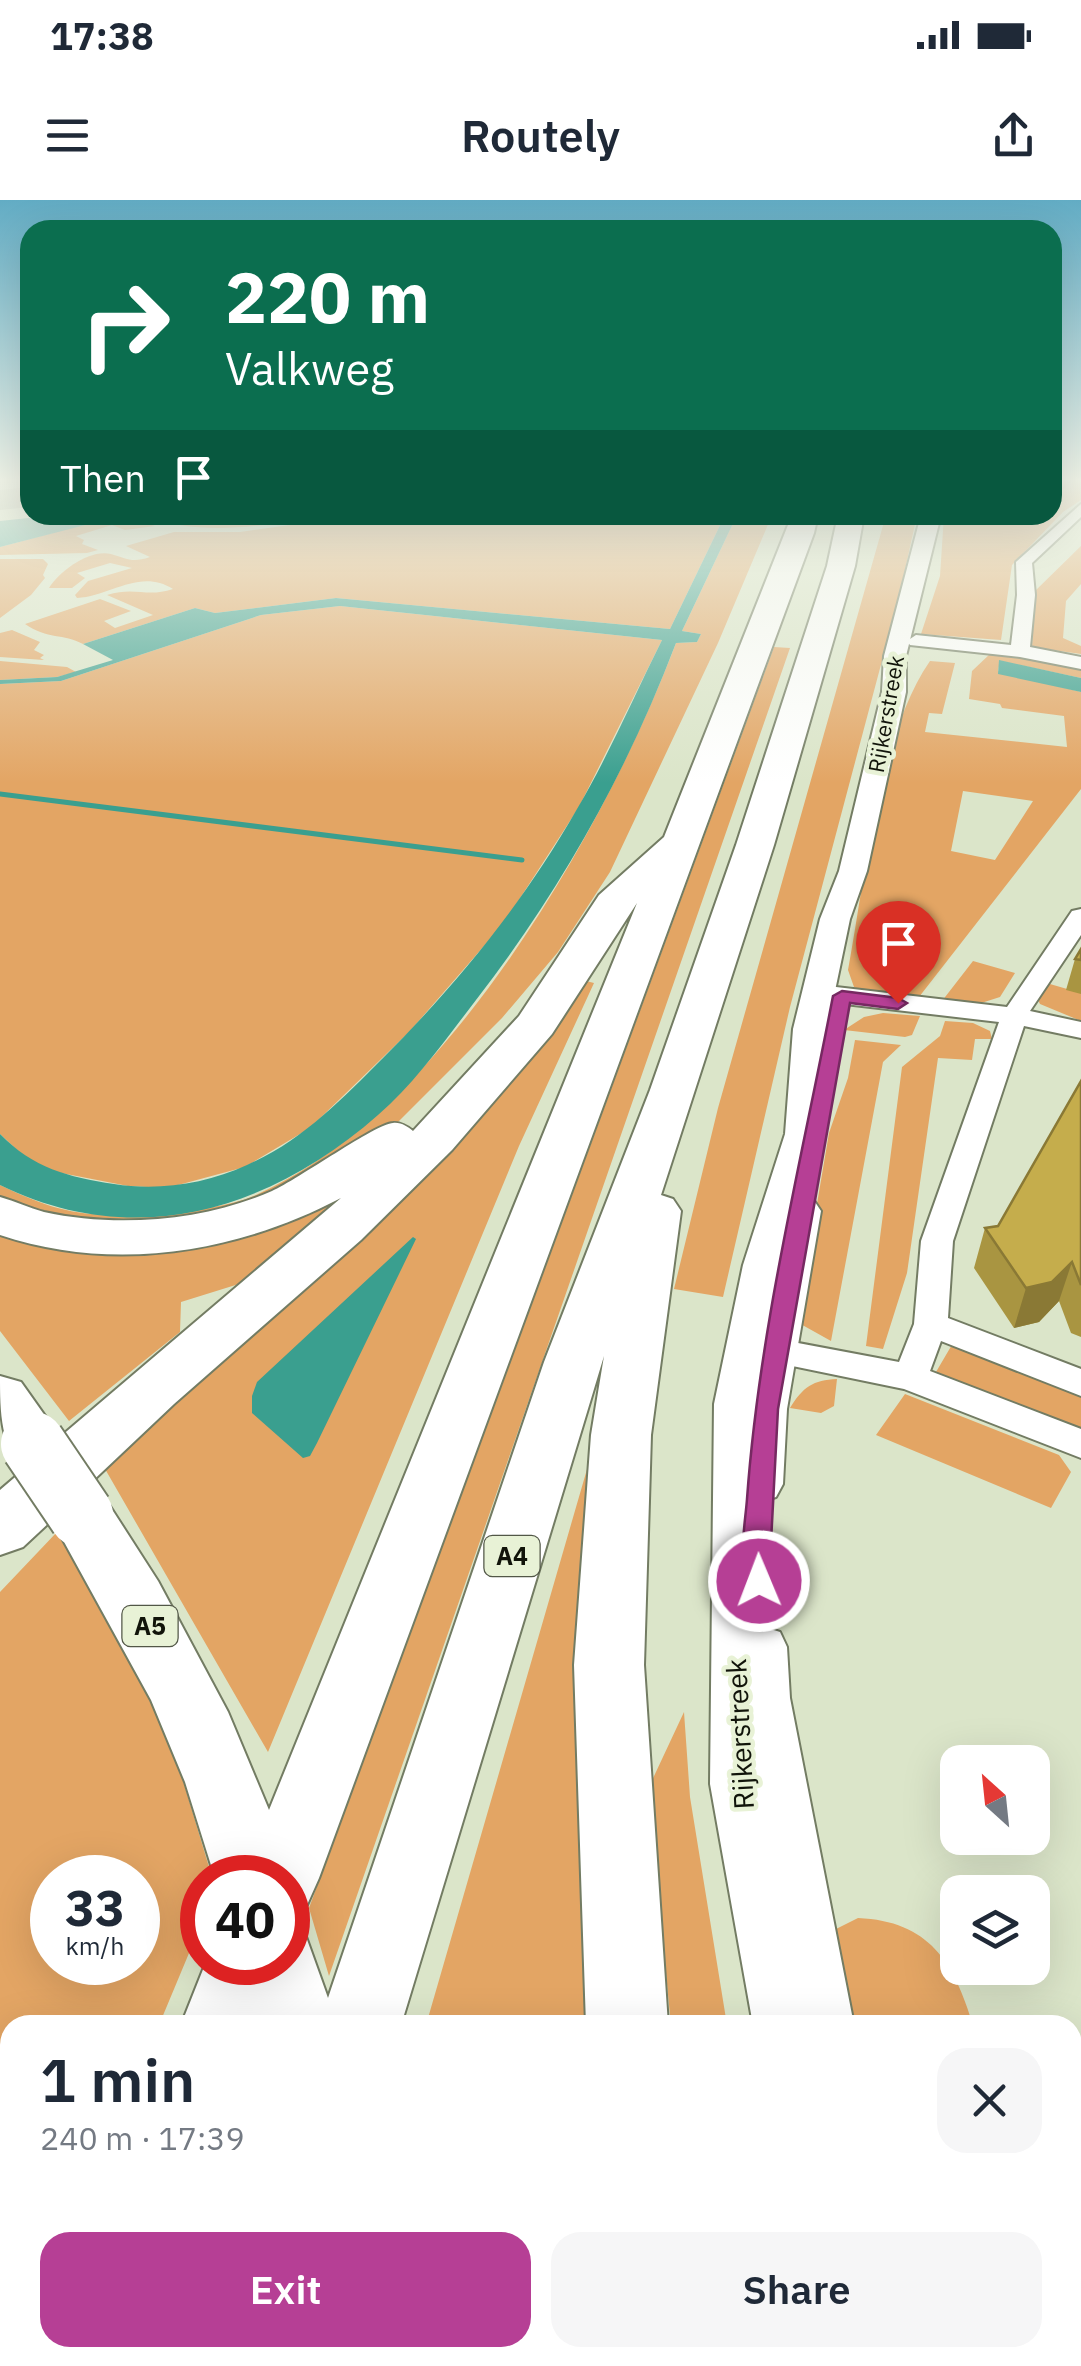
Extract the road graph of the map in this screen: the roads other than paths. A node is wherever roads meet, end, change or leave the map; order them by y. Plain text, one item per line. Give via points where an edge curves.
1 (783, 580) edge
2 (838, 580) edge
3 (930, 580) edge
4 (1023, 580) edge
5 (1036, 580) edge
6 (1026, 595) junction
7 (908, 640) junction
8 (1020, 652) junction
9 (1081, 663) edge
10 (684, 834) junction
11 (1081, 916) edge
12 (566, 982) junction
13 (830, 995) junction
14 (1014, 1016) junction
15 (1081, 1030) edge
16 (674, 1090) junction
17 (0, 1214) edge
18 (931, 1324) junction
19 (762, 1348) junction
20 (910, 1378) junction
21 (1081, 1383) edge
22 (16, 1421) edge
23 (1081, 1444) edge
24 (0, 1529) edge
25 (246, 1855) edge
26 (289, 1855) edge
27 (237, 1985) edge
28 (283, 1985) edge
29 (226, 2015) edge
30 (291, 2015) edge
31 (363, 2015) edge
32 (626, 2015) edge
33 (781, 2015) edge
34 (822, 2015) edge

1 - 10 highway
2 - 16 highway, A4
3 - 7 street, Rijkerstreek
4 - 6 street
5 - 6 street
6 - 8 street
7 - 8 street
7 - 13 street, Rijkerstreek via 895,656 875,797
8 - 9 street
10 - 12 highway via 614,904
10 - 26 highway
11 - 14 street
12 - 17 highway via 350,1172 292,1204 248,1222 141,1239 72,1234
12 - 24 highway via 434,1139 342,1228 152,1388
13 - 14 street
13 - 19 street, Rijkerstreek
14 - 15 street
14 - 18 street via 937,1241
16 - 31 highway, A4 via 574,1362
16 - 32 highway, A4 via 621,1435 609,1665
18 - 20 street
18 - 21 street
19 - 20 street
19 - 33 street, Rijkerstreek via 736,1404 738,1784
19 - 34 street, Rijkerstreek via 766,1409 757,1542 764,1698
20 - 23 street
22 - 25 highway, A5, bridge via 138,1601 208,1744
27 - 29 highway
28 - 30 highway

